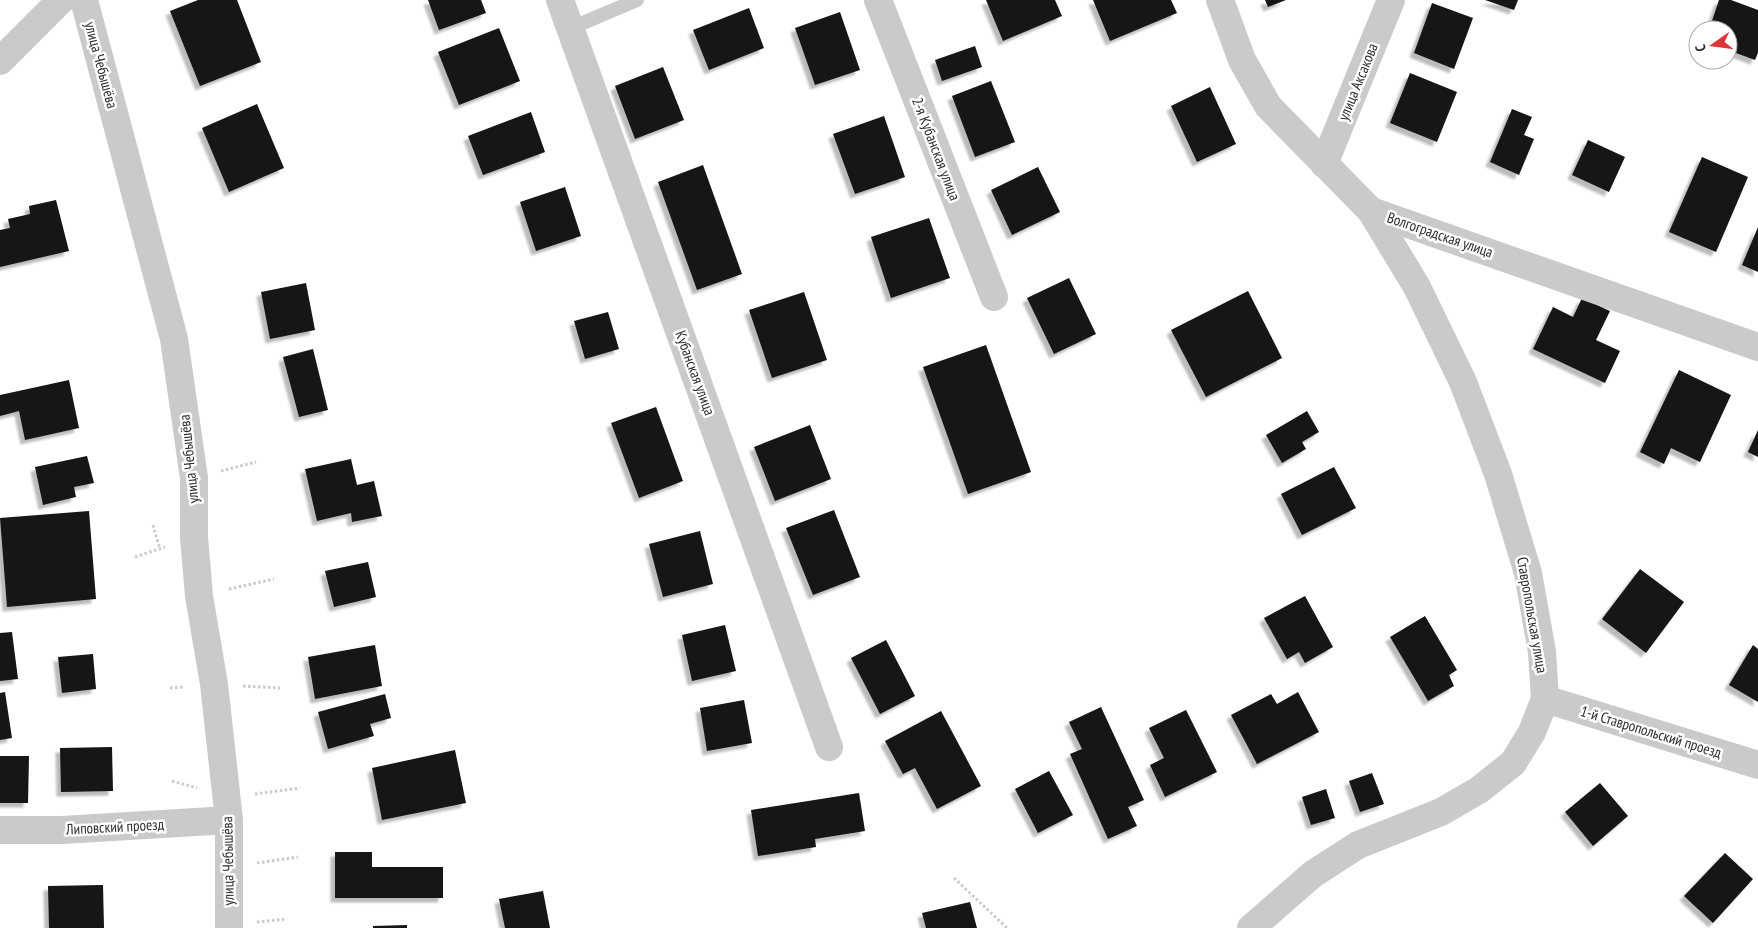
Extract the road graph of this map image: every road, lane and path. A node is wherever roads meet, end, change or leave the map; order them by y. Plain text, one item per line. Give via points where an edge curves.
1 (61, 0) edge
2 (84, 0) edge
3 (560, 0) edge
4 (637, 0) edge
5 (878, 0) edge
6 (1220, 0) edge
7 (1391, 0) edge
8 (571, 28) junction
9 (0, 61) edge
10 (1324, 164) junction
11 (1371, 210) junction
12 (994, 297) dead end
13 (1758, 347) edge
14 (153, 525) dead end
15 (160, 549) dead end
16 (274, 579) dead end
17 (199, 596) junction
18 (1545, 699) junction
19 (828, 747) dead end
20 (1758, 765) edge
21 (229, 820) junction
22 (0, 830) edge
23 (298, 857) dead end
24 (229, 866) junction
25 (954, 878) dead end
26 (229, 928) edge
27 (1007, 928) edge
28 (1251, 928) edge

1 - 9 street
2 - 17 street, улица Чебышёва via 174,339 194,478
3 - 8 street, Кубанская улица
4 - 8 lane
5 - 12 street, 2-я Кубанская улица
6 - 10 street, Волгоградская улица via 1242,60 1268,106
7 - 10 street, улица Аксакова
8 - 19 street, Кубанская улица
10 - 11 street, Волгоградская улица
11 - 13 street, Волгоградская улица
11 - 18 street, Ставропольская улица via 1425,304 1463,382 1498,474 1528,573 1542,652
14 - 15 path
16 - 17 path
17 - 21 street, улица Чебышёва via 214,684
18 - 20 street, 1-й Ставропольский проезд
18 - 28 street, Ставропольская улица via 1532,732 1513,763 1479,790 1441,812 1358,845 1312,874
21 - 22 street, Липовский проезд via 62,830
21 - 24 street, улица Чебышёва
23 - 24 path
24 - 26 street, улица Чебышёва
25 - 27 path

